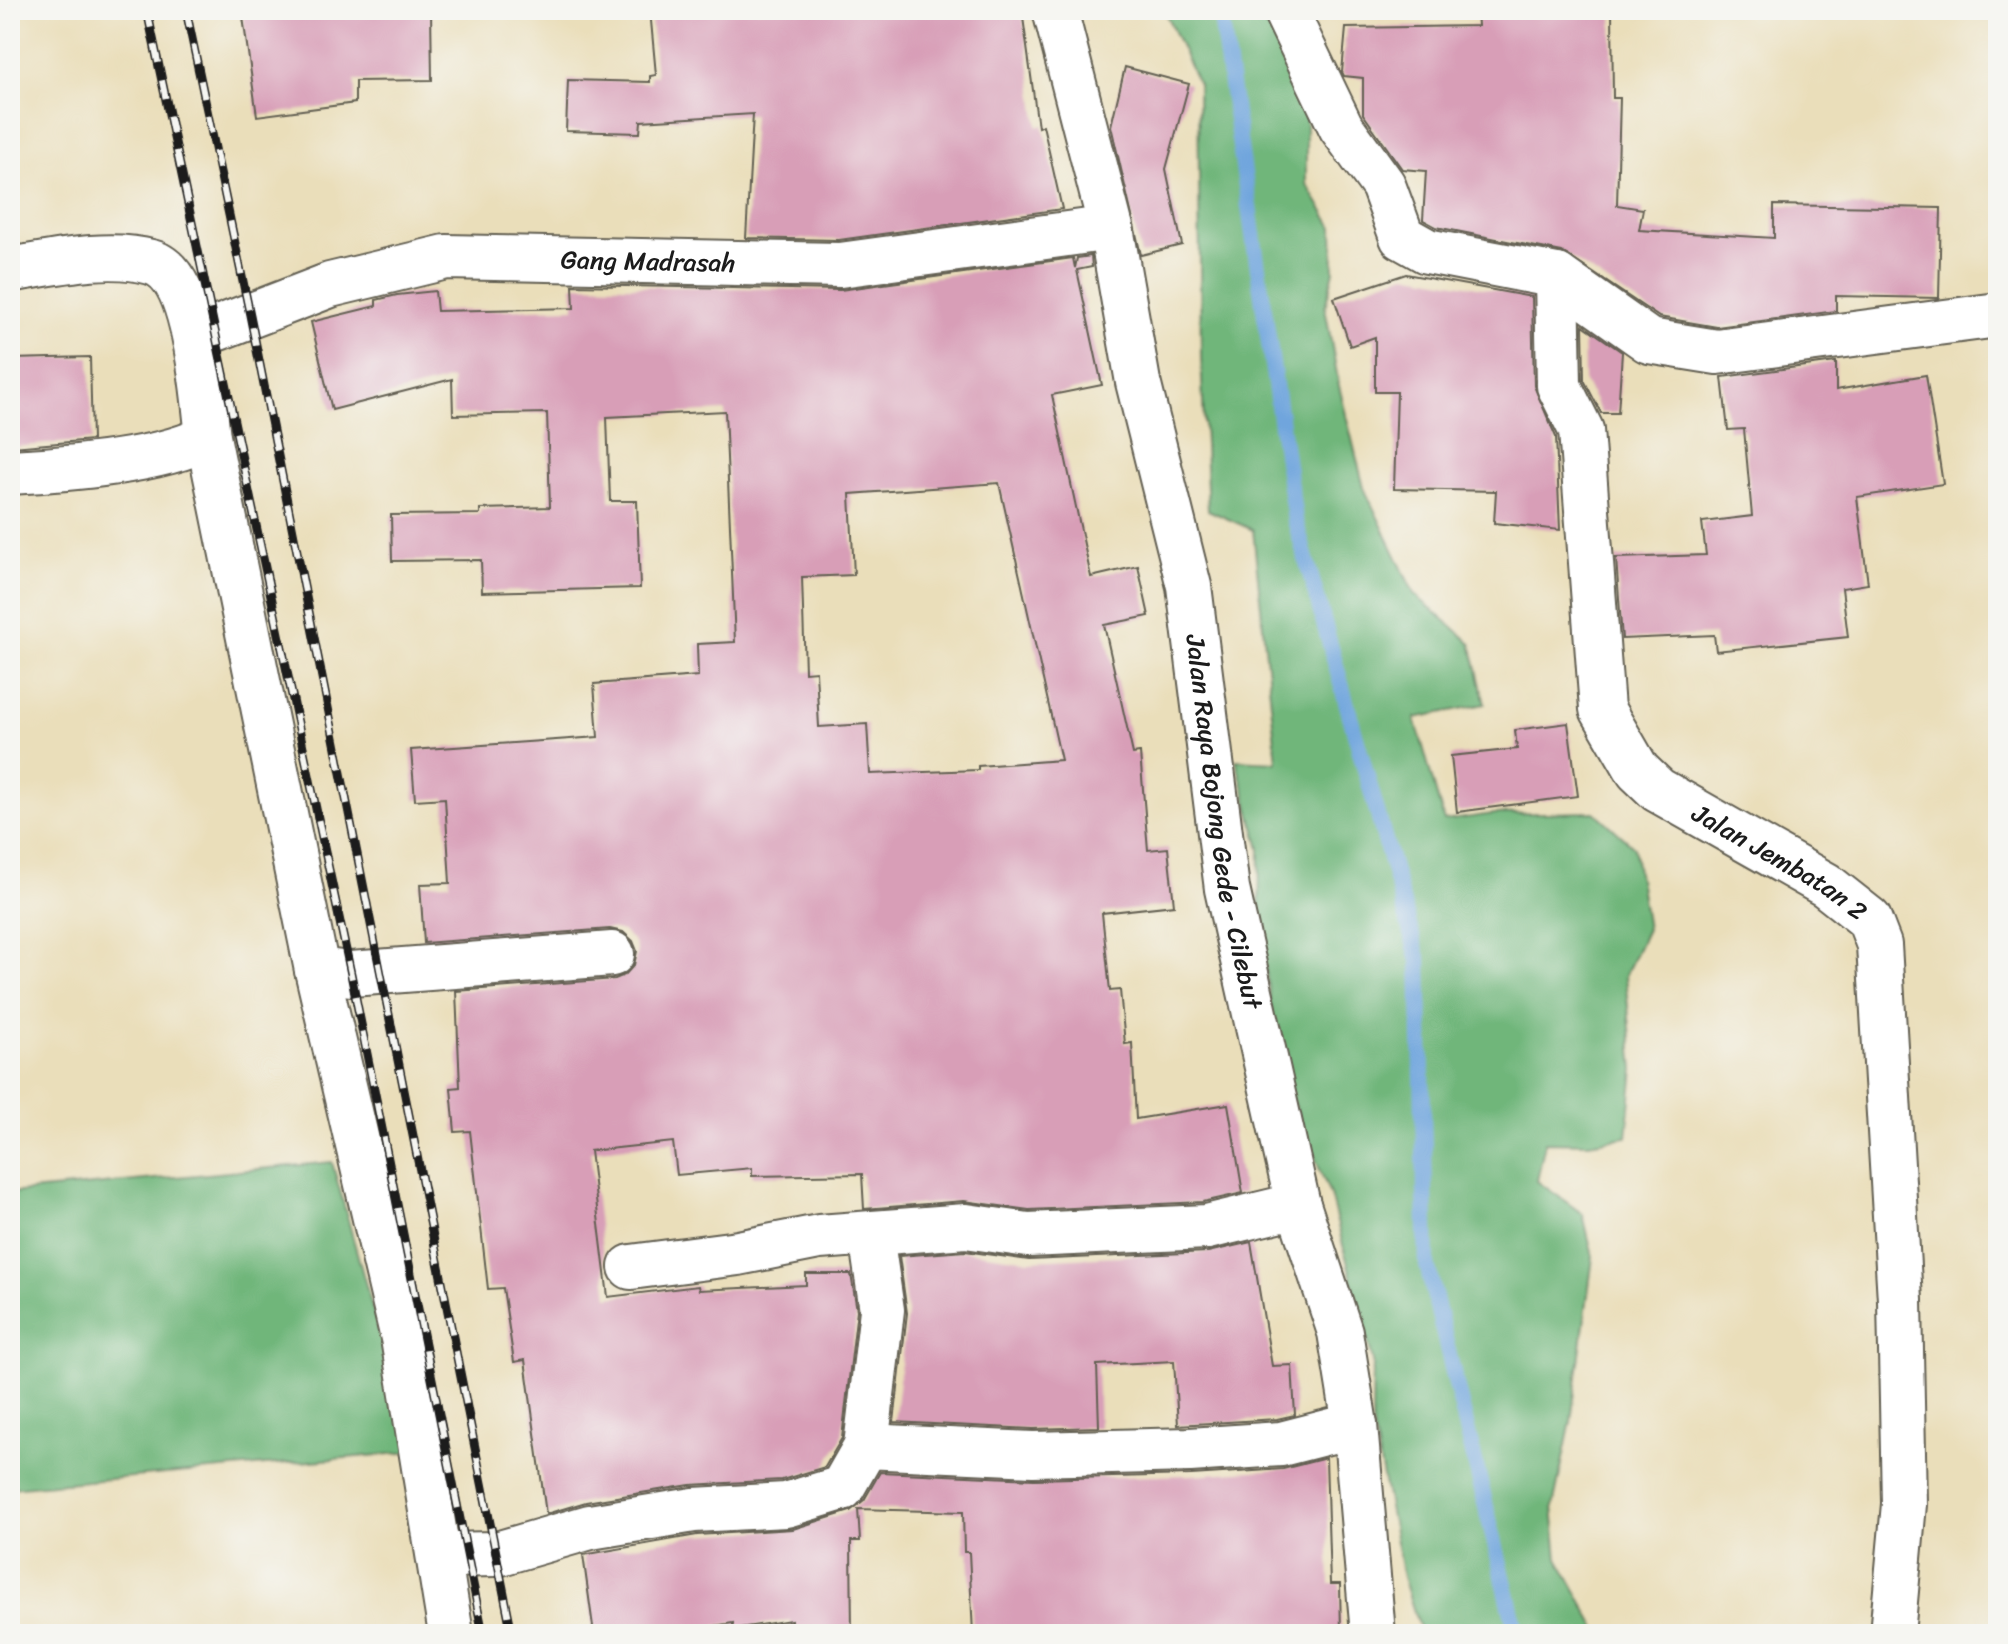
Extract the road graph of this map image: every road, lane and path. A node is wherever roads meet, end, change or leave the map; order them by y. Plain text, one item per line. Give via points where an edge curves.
1 (1055, 10) edge
2 (1285, 10) edge
3 (1111, 228) junction
4 (10, 270) edge
5 (1557, 276) junction
6 (1998, 315) edge
7 (195, 337) junction
8 (208, 437) junction
9 (10, 472) edge
10 (612, 954) dead end
11 (317, 970) junction
12 (1298, 1205) junction
13 (871, 1235) junction
14 (631, 1267) dead end
15 (1355, 1425) junction
16 (866, 1446) junction
17 (439, 1555) junction
18 (451, 1634) edge
19 (1373, 1634) edge
20 (1892, 1634) edge

1 - 3 street, Jalan Raya Bojong Gede - Cilebut
2 - 5 street via 1341,127 1383,185 1402,237 1427,251
3 - 7 street, Gang Madrasah via 840,265 446,257 330,285
3 - 12 street, Jalan Raya Bojong Gede - Cilebut via 1138,382 1189,586 1227,889
4 - 7 street via 97,259 154,262 175,279
5 - 6 street via 1649,341 1717,352
5 - 20 street, Jalan Jembatan 2 via 1559,386 1581,430 1602,709 1638,771 1658,790 1826,885 1869,919 1879,945 1900,1300 1904,1504
7 - 8 street
8 - 9 street via 186,449 134,460
8 - 11 street
10 - 11 street via 351,974
11 - 17 street via 403,1338
12 - 13 street via 1207,1227 1028,1235 966,1226
12 - 15 street, Jalan Raya Bojong Gede - Cilebut via 1340,1332
13 - 14 street via 819,1237
13 - 16 street via 882,1310
15 - 16 street via 1281,1444 1190,1450 1033,1454
15 - 19 street, Jalan Raya Bojong Gede - Cilebut
16 - 17 street via 842,1488 786,1505 694,1510 590,1527 497,1554
17 - 18 street

